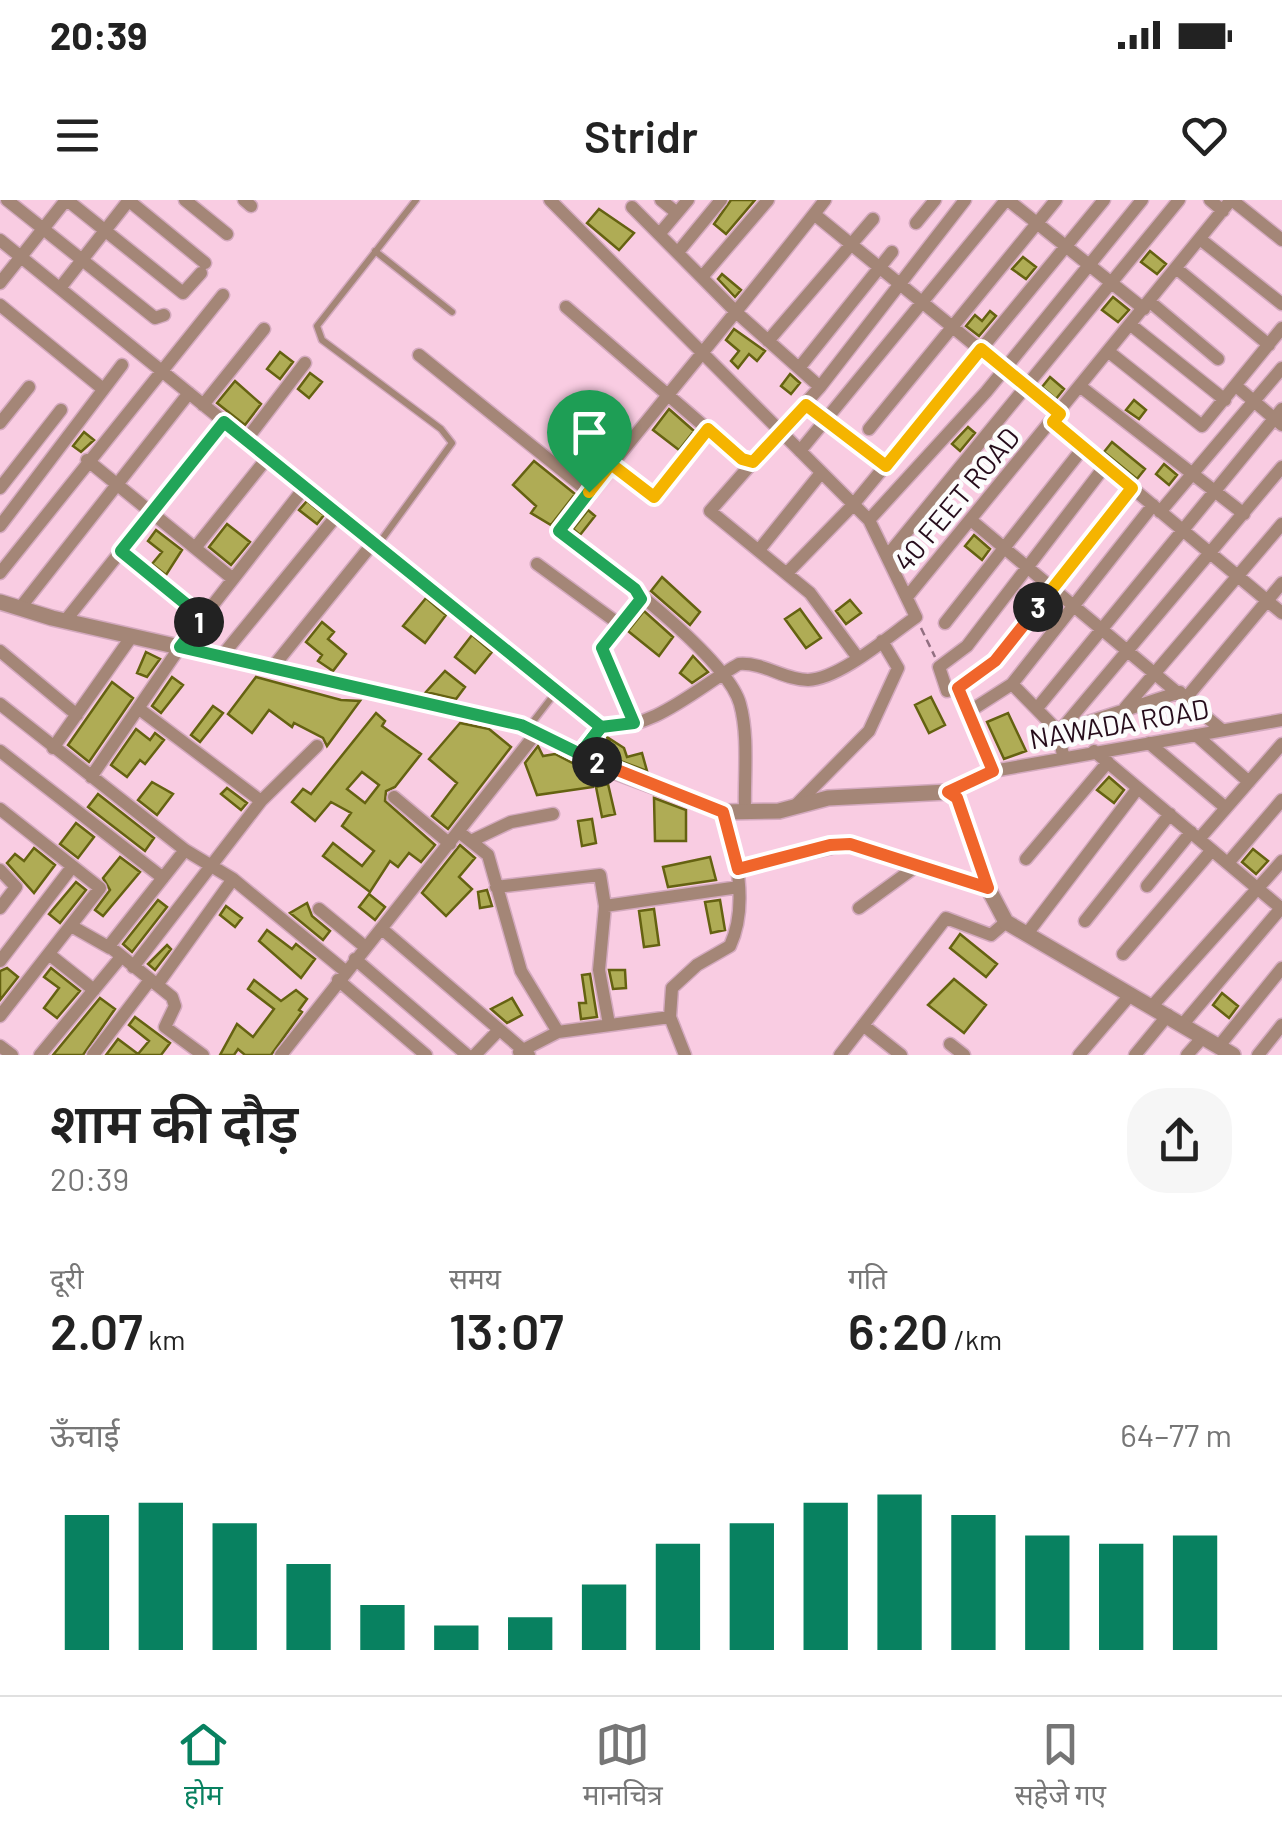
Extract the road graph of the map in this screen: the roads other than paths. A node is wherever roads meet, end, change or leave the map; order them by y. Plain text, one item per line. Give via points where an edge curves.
1 (8, 200) edge
2 (66, 200) edge
3 (129, 200) edge
4 (185, 200) edge
5 (416, 200) edge
6 (550, 200) edge
7 (661, 200) edge
8 (688, 200) edge
9 (722, 200) edge
10 (768, 200) edge
11 (825, 200) edge
12 (935, 200) edge
13 (965, 200) edge
14 (1007, 200) edge
15 (1056, 200) edge
16 (1104, 200) edge
17 (1142, 200) edge
18 (1180, 200) edge
19 (1210, 200) edge
20 (1229, 204) edge
21 (632, 208) dead end
22 (677, 213) junction
23 (814, 214) junction
24 (873, 219) dead end
25 (916, 223) dead end
26 (1036, 225) junction
27 (44, 228) junction
28 (106, 230) junction
29 (661, 232) junction
30 (227, 234) dead end
31 (1200, 239) junction
32 (0, 240) edge
33 (1282, 240) edge
34 (851, 243) junction
35 (1066, 248) junction
36 (376, 251) junction
37 (678, 251) junction
38 (892, 252) dead end
39 (21, 256) junction
40 (84, 258) junction
41 (880, 266) junction
42 (1087, 266) junction
43 (1176, 268) junction
44 (702, 277) junction
45 (900, 282) junction
46 (0, 283) edge
47 (1111, 284) junction
48 (60, 288) junction
49 (223, 295) dead end
50 (924, 302) junction
51 (1282, 304) edge
52 (0, 305) edge
53 (1146, 305) junction
54 (566, 307) dead end
55 (452, 312) dead end
56 (737, 313) junction
57 (164, 315) dead end
58 (1131, 325) junction
59 (953, 326) junction
60 (264, 328) dead end
61 (1282, 328) edge
62 (768, 341) junction
63 (1269, 345) junction
64 (981, 349) junction
65 (700, 350) junction
66 (1109, 352) junction
67 (419, 355) dead end
68 (1218, 359) dead end
69 (305, 364) dead end
70 (122, 365) dead end
71 (799, 368) junction
72 (1005, 368) junction
73 (1282, 368) edge
74 (160, 369) junction
75 (29, 386) dead end
76 (1236, 386) junction
77 (820, 387) junction
78 (1028, 387) junction
79 (1082, 387) junction
80 (103, 389) junction
81 (666, 392) junction
82 (189, 393) junction
83 (1225, 400) junction
84 (1254, 402) junction
85 (203, 405) junction
86 (806, 405) junction
87 (61, 410) dead end
88 (1056, 418) junction
89 (1279, 418) edge
90 (224, 422) junction
91 (826, 422) junction
92 (0, 423) edge
93 (708, 429) junction
94 (869, 429) dead end
95 (781, 432) junction
96 (246, 440) junction
97 (1084, 448) junction
98 (800, 451) junction
99 (268, 458) junction
100 (87, 460) junction
101 (753, 462) junction
102 (611, 464) junction
103 (886, 466) junction
104 (1106, 466) junction
105 (1282, 468) edge
106 (821, 473) junction
107 (1192, 474) junction
108 (117, 484) junction
109 (0, 488) edge
110 (305, 488) junction
111 (1132, 488) junction
112 (589, 492) junction
113 (1214, 492) junction
114 (852, 506) junction
115 (1157, 509) junction
116 (151, 512) junction
117 (338, 514) junction
118 (1244, 514) junction
119 (868, 520) junction
120 (972, 520) junction
121 (1282, 524) edge
122 (0, 526) edge
123 (1182, 528) junction
124 (375, 544) junction
125 (195, 548) junction
126 (1006, 548) junction
127 (758, 550) junction
128 (121, 551) junction
129 (1211, 552) junction
130 (886, 556) junction
131 (538, 564) dead end
132 (1030, 569) junction
133 (0, 572) edge
134 (787, 573) junction
135 (1240, 575) junction
136 (234, 579) junction
137 (1282, 583) edge
138 (1053, 588) junction
139 (907, 597) junction
140 (641, 599) junction
141 (1267, 601) junction
142 (0, 602) edge
143 (1076, 606) junction
144 (20, 608) junction
145 (1282, 614) edge
146 (203, 618) junction
147 (65, 621) junction
148 (946, 623) dead end
149 (619, 624) junction
150 (1102, 628) junction
151 (132, 636) junction
152 (882, 641) junction
153 (180, 647) junction
154 (1131, 650) junction
155 (0, 651) edge
156 (222, 657) junction
157 (858, 658) junction
158 (272, 668) junction
159 (725, 672) junction
160 (1158, 673) junction
161 (1012, 684) junction
162 (958, 688) junction
163 (1183, 695) junction
164 (552, 697) dead end
165 (0, 704) edge
166 (1038, 707) junction
167 (138, 708) junction
168 (1124, 708) junction
169 (970, 712) junction
170 (76, 715) junction
171 (1282, 720) edge
172 (634, 723) junction
173 (601, 727) junction
174 (533, 730) junction
175 (1222, 730) junction
176 (1059, 732) junction
177 (1196, 735) junction
178 (1150, 742) junction
179 (1282, 744) edge
180 (316, 746) dead end
181 (53, 748) junction
182 (0, 750) edge
183 (1094, 750) junction
184 (580, 754) junction
185 (1063, 756) junction
186 (1108, 762) junction
187 (993, 771) junction
188 (91, 777) junction
189 (1248, 782) junction
190 (1138, 788) junction
191 (948, 792) junction
192 (394, 797) dead end
193 (1282, 800) edge
194 (261, 801) junction
195 (0, 808) edge
196 (792, 808) junction
197 (1226, 808) junction
198 (745, 811) junction
199 (723, 812) junction
200 (553, 814) dead end
201 (1170, 814) junction
202 (1195, 835) junction
203 (466, 837) junction
204 (450, 844) junction
205 (185, 850) junction
206 (1212, 850) junction
207 (1026, 858) dead end
208 (1282, 861) edge
209 (1228, 863) junction
210 (918, 865) junction
211 (213, 866) junction
212 (72, 867) junction
213 (738, 869) junction
214 (0, 870) edge
215 (163, 878) junction
216 (233, 879) junction
217 (1147, 886) dead end
218 (739, 887) junction
219 (496, 888) junction
220 (988, 888) junction
221 (1259, 890) junction
222 (605, 906) junction
223 (0, 908) edge
224 (859, 908) dead end
225 (1282, 908) edge
226 (319, 909) dead end
227 (1085, 921) dead end
228 (1006, 922) junction
229 (73, 927) junction
230 (382, 929) junction
231 (1026, 934) junction
232 (364, 946) junction
233 (116, 953) junction
234 (1123, 954) dead end
235 (50, 955) junction
236 (354, 959) junction
237 (0, 962) edge
238 (133, 967) junction
239 (1282, 968) edge
240 (341, 976) junction
241 (154, 983) junction
242 (94, 990) junction
243 (1131, 994) junction
244 (1152, 1004) junction
245 (1168, 1015) junction
246 (0, 1016) edge
247 (670, 1017) junction
248 (609, 1024) junction
249 (863, 1024) junction
250 (1183, 1024) junction
251 (1282, 1026) edge
252 (499, 1030) junction
253 (558, 1032) junction
254 (1203, 1037) junction
255 (950, 1044) dead end
256 (0, 1046) edge
257 (1226, 1051) edge
258 (522, 1053) edge
259 (12, 1055) edge
260 (40, 1055) edge
261 (93, 1055) edge
262 (203, 1055) edge
263 (280, 1055) edge
264 (426, 1055) edge
265 (467, 1055) edge
266 (475, 1055) edge
267 (686, 1055) edge
268 (840, 1055) edge
269 (902, 1055) edge
270 (964, 1055) edge
271 (1080, 1055) edge
272 (1135, 1055) edge
273 (1187, 1055) edge
274 (1258, 1055) edge

1 - 27 street
2 - 27 street
2 - 28 street
3 - 28 street
3 - 28 street via 203,268 183,292
4 - 30 street
5 - 36 lane
6 - 65 street
7 - 22 street
8 - 22 street
9 - 37 street
10 - 44 street
11 - 23 street
12 - 25 street
13 - 45 street
14 - 26 street
14 - 50 street
15 - 26 street
16 - 35 street
17 - 42 street
18 - 47 street
19 - 20 street
20 - 31 street, 40 FEET ROAD
20 - 33 street
21 - 29 street
22 - 29 street
23 - 34 street
23 - 56 street
24 - 34 street
26 - 35 street
26 - 59 street
27 - 39 street
27 - 40 street
28 - 40 street
29 - 37 street
31 - 43 street, 40 FEET ROAD
31 - 51 street
32 - 39 street
34 - 41 street
34 - 62 street
35 - 42 street
35 - 64 street
36 - 55 lane
36 - 124 lane via 316,333 452,443
37 - 44 street
38 - 41 street
39 - 46 street
39 - 48 street
40 - 48 street
40 - 57 street via 156,318
41 - 45 street
41 - 71 street
42 - 47 street
42 - 72 street
43 - 53 street, 40 FEET ROAD
43 - 63 street
44 - 56 street
45 - 50 street
45 - 77 street
47 - 53 street
47 - 78 street
48 - 74 street
49 - 74 street
50 - 59 street
50 - 91 street
52 - 80 street
53 - 58 street, 40 FEET ROAD
53 - 68 street
54 - 81 street
56 - 62 street
56 - 65 street
58 - 66 street, 40 FEET ROAD
58 - 83 street
59 - 64 street
59 - 94 street
60 - 85 street
61 - 63 street
62 - 71 street
63 - 76 street
64 - 72 street
64 - 103 street
65 - 81 street
65 - 95 street
66 - 79 street, 40 FEET ROAD
66 - 83 street via 1200,426
67 - 112 street
69 - 96 street
70 - 80 street
71 - 77 street
72 - 78 street
72 - 119 street
73 - 84 street
74 - 82 street
74 - 100 street
75 - 92 street
76 - 83 street
76 - 84 street
77 - 86 street
78 - 88 street
78 - 130 street
79 - 88 street, 40 FEET ROAD
79 - 107 street
80 - 122 street
81 - 93 street
81 - 102 street
82 - 85 street
82 - 108 street
84 - 89 street
84 - 107 street
85 - 90 street
86 - 91 street
86 - 95 street
87 - 109 street
88 - 97 street
88 - 120 street, 40 FEET ROAD
89 - 113 street
90 - 96 street
90 - 116 street
91 - 98 street
91 - 103 street
93 - 101 street
93 - 102 street via 654,497
95 - 98 street
95 - 101 street
96 - 99 street
97 - 104 street
97 - 126 street
98 - 106 street
99 - 110 street
99 - 125 street
100 - 108 street
100 - 133 street
101 - 127 street via 710,510
102 - 112 street
103 - 114 street
104 - 111 street
104 - 132 street
105 - 118 street
106 - 114 street
106 - 127 street
107 - 113 street
107 - 115 street
108 - 116 street
108 - 144 street
110 - 117 street
110 - 136 street
111 - 115 street
111 - 138 street
112 - 140 street via 559,531
113 - 118 street
113 - 123 street
114 - 119 street
114 - 134 street
115 - 123 street
115 - 143 street
116 - 125 street
116 - 128 street
117 - 124 street
117 - 156 street
118 - 129 street
119 - 130 street
120 - 126 street
120 - 139 street, 40 FEET ROAD
121 - 135 street
123 - 129 street
123 - 150 street
124 - 158 street
124 - 173 street
125 - 136 street
126 - 132 street
126 - 148 street
127 - 134 street
128 - 146 street
128 - 147 street
129 - 135 street
129 - 154 street
130 - 139 street
131 - 149 street
132 - 138 street
132 - 162 street via 967,646 939,668 947,691
134 - 157 street via 820,604
135 - 141 street
135 - 160 street
136 - 146 street
137 - 141 street
138 - 143 street
138 - 162 street via 995,661
139 - 152 street via 916,617
140 - 149 street
140 - 159 street
141 - 145 street
141 - 163 street
142 - 144 street
143 - 150 street
143 - 161 street
144 - 147 street
146 - 153 street
147 - 151 street
149 - 172 street via 602,651
150 - 154 street
150 - 166 street
151 - 153 street
151 - 170 street
152 - 157 street
152 - 196 street via 898,668 868,730
153 - 156 street
153 - 167 street
154 - 160 street
154 - 176 street
155 - 170 street
156 - 158 street
157 - 159 street via 808,680 750,664
158 - 174 street
159 - 172 street
159 - 198 street via 742,714
160 - 163 street
160 - 168 street
161 - 166 street
161 - 169 street
162 - 169 street
163 - 168 street
163 - 175 street
164 - 174 lane
165 - 181 street
166 - 176 street
167 - 188 street
167 - 194 street
168 - 176 street
169 - 187 street
170 - 181 street
171 - 175 street, NAWADA ROAD
172 - 173 street
173 - 184 street
174 - 184 street
174 - 203 street
175 - 177 street, NAWADA ROAD
176 - 185 street
177 - 178 street, NAWADA ROAD
177 - 189 street
178 - 183 street, NAWADA ROAD
178 - 197 street
179 - 189 street
180 - 194 street
181 - 188 street
182 - 215 street
183 - 185 street, NAWADA ROAD
183 - 186 street
184 - 199 street
185 - 187 street, NAWADA ROAD
186 - 190 street
186 - 207 street
187 - 191 street, NAWADA ROAD
188 - 205 street
189 - 197 street
190 - 201 street
190 - 231 street
191 - 196 street, NAWADA ROAD via 816,799
191 - 220 street via 957,798
192 - 204 street
193 - 209 street
194 - 211 street
195 - 212 street
196 - 198 street, NAWADA ROAD
197 - 202 street
198 - 199 street, NAWADA ROAD
199 - 213 street
200 - 203 street
201 - 202 street
201 - 227 street
202 - 206 street
202 - 217 street
203 - 204 street
203 - 219 street via 488,855
204 - 230 street
205 - 211 street
205 - 215 street
206 - 209 street
206 - 234 street
208 - 221 street
209 - 221 street
210 - 213 street via 840,844
210 - 220 street
210 - 224 street
211 - 216 street
211 - 238 street
212 - 229 street via 100,888
212 - 237 street
213 - 218 street
214 - 223 street via 16,887
215 - 233 street via 111,940
216 - 240 street
216 - 241 street
218 - 222 street
218 - 247 street via 733,942 674,984
219 - 222 street via 594,873 602,878
219 - 253 street via 521,971
220 - 228 street
221 - 225 street
221 - 244 street
222 - 248 street via 599,970
225 - 250 street
226 - 232 street
228 - 231 street
228 - 249 street via 992,935 946,918
229 - 233 street
229 - 235 street
230 - 232 street
230 - 252 street
231 - 243 street
232 - 236 street
233 - 238 street
233 - 242 street
235 - 242 street
235 - 246 street
236 - 240 street
236 - 265 street
238 - 241 street
239 - 257 street
240 - 263 street
240 - 264 street
241 - 261 street
241 - 262 street via 176,1003 165,1027
242 - 260 street
243 - 244 street
243 - 271 street
244 - 245 street
245 - 250 street
245 - 272 street
247 - 248 street
247 - 267 street
248 - 253 street
249 - 268 street
249 - 269 street
250 - 254 street
251 - 274 street
252 - 258 street
252 - 266 street
253 - 258 street
254 - 257 street
254 - 273 street
255 - 270 street
256 - 259 street

